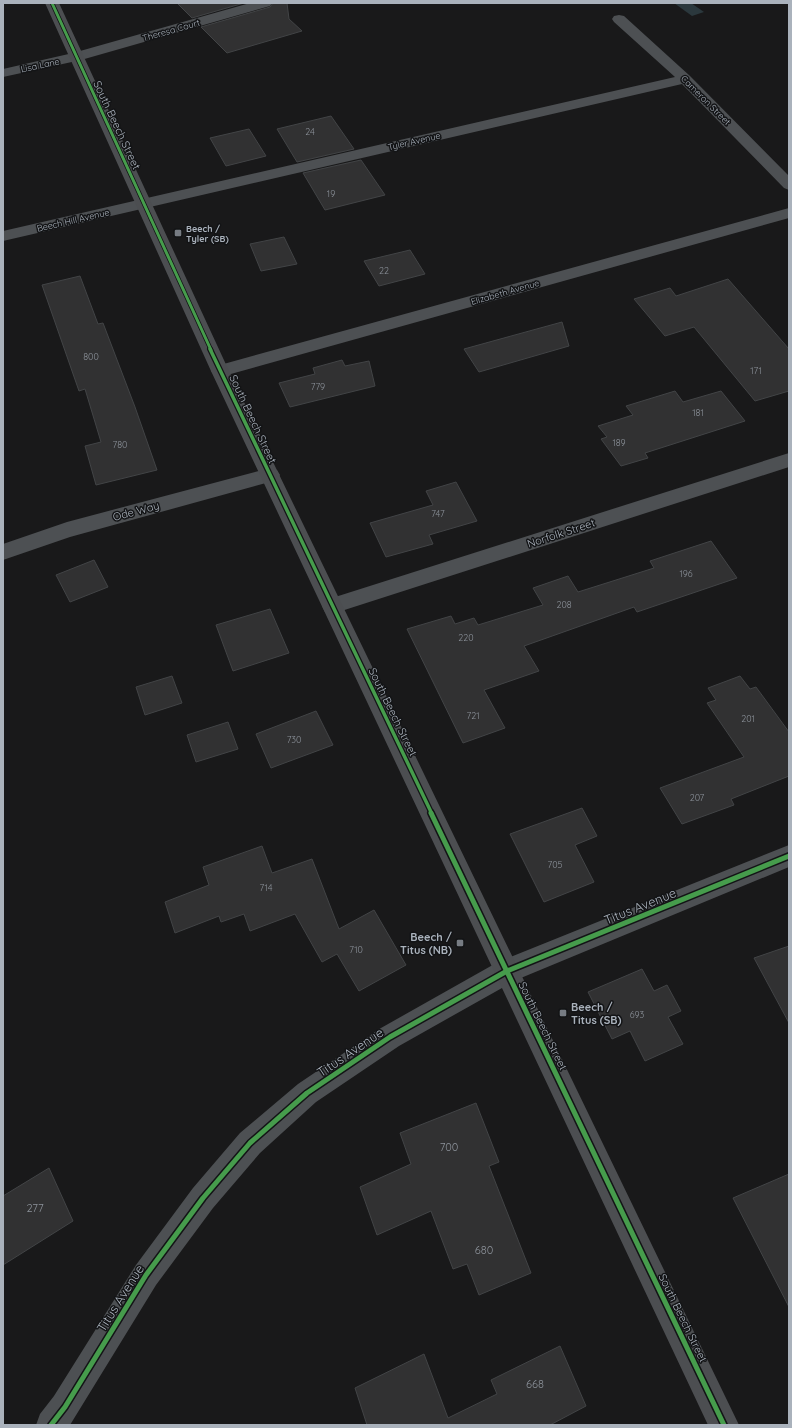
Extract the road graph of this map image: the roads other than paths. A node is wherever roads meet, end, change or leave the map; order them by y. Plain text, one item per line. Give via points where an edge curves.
1 (52, 3) edge
2 (265, 3) edge
3 (619, 19) dead end
4 (76, 58) junction
5 (3, 73) edge
6 (685, 79) junction
7 (789, 185) edge
8 (144, 203) junction
9 (789, 213) edge
10 (3, 236) edge
11 (220, 371) junction
12 (789, 460) edge
13 (270, 475) junction
14 (3, 552) edge
15 (332, 606) junction
16 (789, 856) edge
17 (507, 971) junction
18 (51, 1425) edge
19 (724, 1425) edge

1 - 4 street, South Beech Street
2 - 4 street, Theresa Court
3 - 6 street, Cameron Street
4 - 5 street, Lisa Lane
4 - 8 street, South Beech Street
6 - 7 street, Cameron Street
6 - 8 street, Tyler Avenue
8 - 10 street, Beech Hill Avenue
8 - 11 street, South Beech Street
9 - 11 street, Elizabeth Avenue
11 - 13 street, South Beech Street
12 - 15 street, Norfolk Street
13 - 14 street, Ode Way via 67,530
13 - 15 street, South Beech Street
15 - 17 street, South Beech Street
16 - 17 street, Titus Avenue
17 - 18 street, Titus Avenue via 390,1037 307,1093 250,1143 203,1198 146,1275 65,1407
17 - 19 street, South Beech Street

